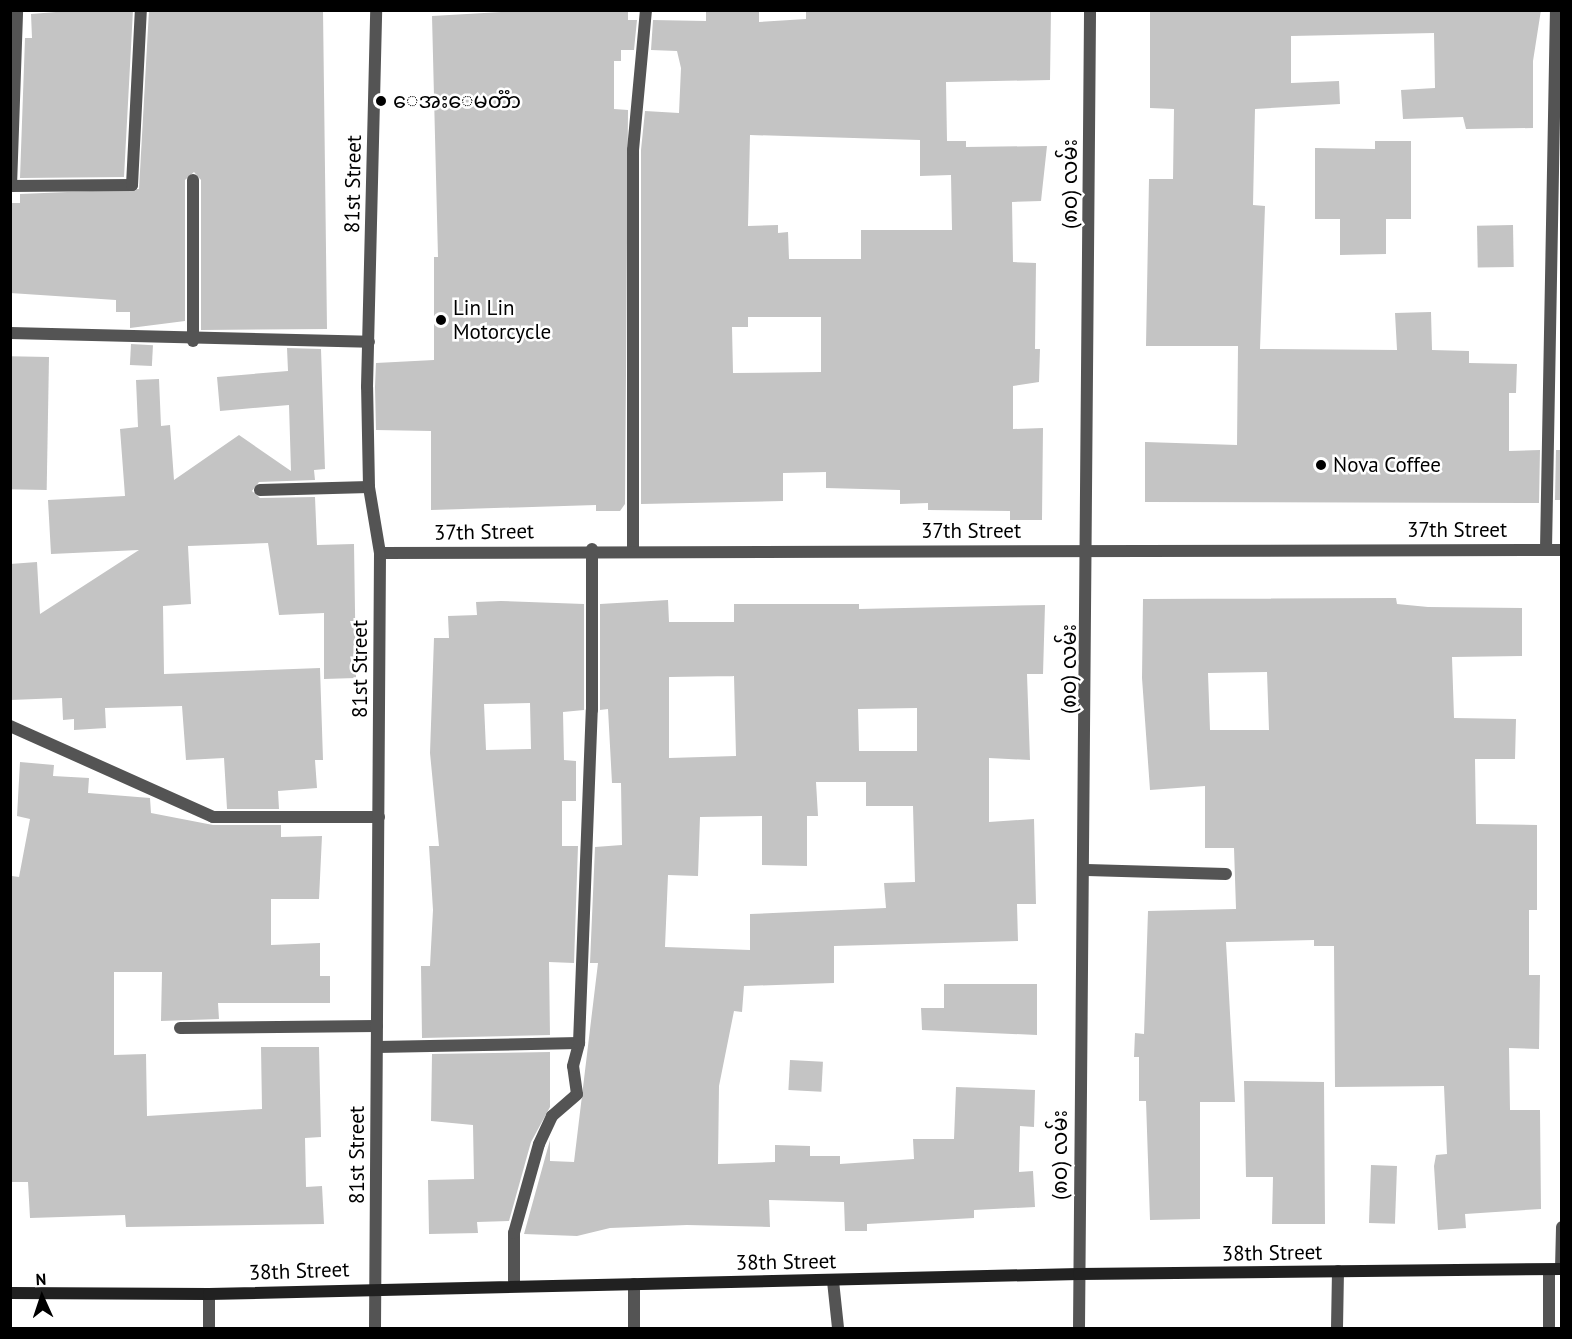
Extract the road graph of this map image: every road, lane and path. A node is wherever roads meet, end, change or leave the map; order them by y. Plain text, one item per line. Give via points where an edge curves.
1 (17, 10) edge
2 (141, 10) edge
3 (376, 10) edge
4 (646, 10) edge
5 (1090, 10) edge
6 (1556, 10) edge
7 (193, 180) dead end
8 (11, 186) edge
9 (10, 333) edge
10 (193, 341) junction
11 (369, 342) junction
12 (369, 487) junction
13 (260, 490) dead end
14 (592, 549) junction
15 (633, 549) junction
16 (1546, 549) junction
17 (1089, 550) junction
18 (1562, 550) edge
19 (380, 553) junction
20 (10, 726) edge
21 (379, 817) junction
22 (1087, 870) junction
23 (1226, 874) dead end
24 (377, 1026) junction
25 (180, 1028) dead end
26 (579, 1043) junction
27 (377, 1047) junction
28 (1562, 1227) edge
29 (1557, 1269) edge
30 (1338, 1271) junction
31 (1079, 1274) junction
32 (833, 1281) junction
33 (634, 1284) junction
34 (514, 1286) junction
35 (375, 1288) junction
36 (10, 1293) edge
37 (209, 1294) junction
38 (209, 1329) edge
39 (375, 1329) edge
40 (634, 1329) edge
41 (838, 1329) edge
42 (1079, 1329) edge
43 (1337, 1329) edge
44 (1549, 1329) edge

1 - 8 street
2 - 8 street via 132,185
3 - 11 street, 81st Street
4 - 15 street via 633,150
5 - 17 street, (၈၀) လမ်း
6 - 16 street
7 - 10 street
9 - 10 street via 137,334
10 - 11 street
11 - 12 street, 81st Street
12 - 13 street
12 - 19 street, 81st Street
14 - 15 street, 37th Street
14 - 19 street, 37th Street
14 - 26 street via 592,710
15 - 17 street, 37th Street
16 - 17 street, 37th Street
16 - 18 street, 37th Street
17 - 22 street, (၈၀) လမ်း
19 - 21 street, 81st Street
20 - 21 street via 213,817
21 - 24 street, 81st Street
22 - 23 street
22 - 31 street, (၈၀) လမ်း
24 - 25 street
24 - 27 street, 81st Street
26 - 27 street
26 - 34 street via 573,1066 577,1094 547,1125 517,1222
27 - 35 street, 81st Street
28 - 29 street
29 - 30 main road, 38th Street
29 - 44 street
30 - 31 main road, 38th Street
30 - 43 street
31 - 32 main road, 38th Street
31 - 42 street, (၈၀) လမ်း
32 - 33 main road, 38th Street
32 - 41 street
33 - 34 main road, 38th Street
33 - 40 street
34 - 35 main road, 38th Street
35 - 37 main road, 38th Street
35 - 39 street, 81st Street
36 - 37 main road, 38th Street
37 - 38 street

